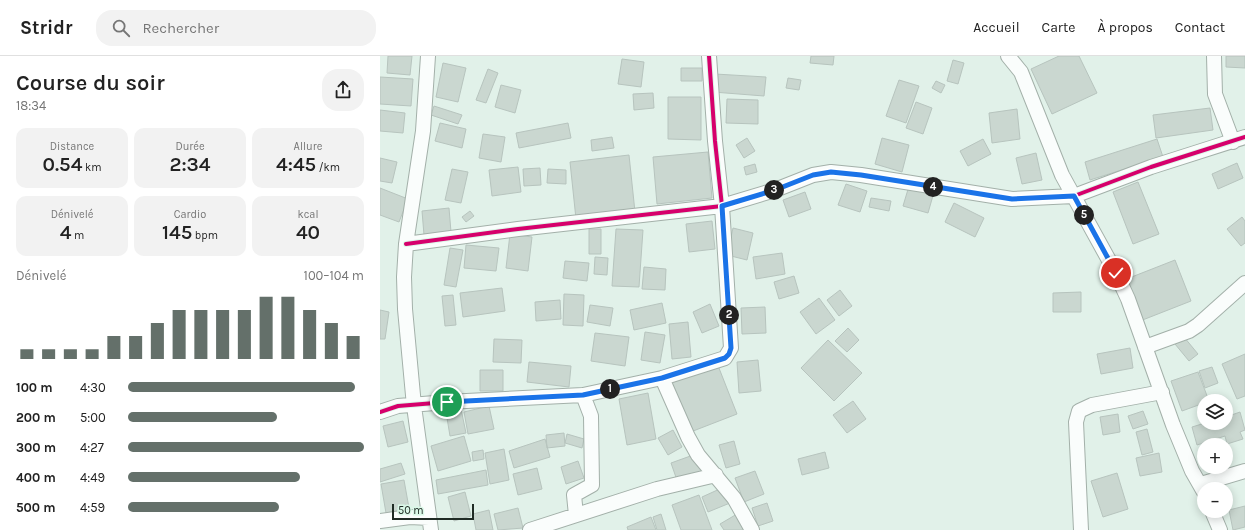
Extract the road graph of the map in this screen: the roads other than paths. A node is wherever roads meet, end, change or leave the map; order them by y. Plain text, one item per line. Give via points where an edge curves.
1 (428, 56) edge
2 (709, 56) edge
3 (1008, 56) edge
4 (1214, 56) edge
5 (1239, 140) edge
6 (1074, 196) junction
7 (722, 206) junction
8 (406, 244) junction
9 (1245, 283) edge
10 (1145, 347) junction
11 (662, 378) junction
12 (1162, 392) junction
13 (583, 395) junction
14 (414, 406) junction
15 (380, 412) edge
16 (1245, 471) edge
17 (716, 475) junction
18 (1198, 482) edge
19 (1217, 482) edge
20 (576, 515) junction
21 (1215, 518) edge
22 (380, 521) edge
23 (430, 524) edge
24 (530, 530) edge
25 (752, 530) edge
26 (1081, 530) edge
27 (1220, 530) edge

1 - 8 street via 422,144
2 - 7 street
3 - 6 street via 1021,72 1062,175
4 - 5 street via 1215,94
5 - 6 street via 1151,167
6 - 7 street via 1012,199 831,172 813,175
6 - 10 street via 1116,273
7 - 8 street via 518,228
7 - 11 street via 731,348 729,354 725,358
8 - 14 street via 405,309
9 - 10 street via 1189,331
10 - 12 street
11 - 13 street
11 - 17 street via 698,455
12 - 18 street
12 - 26 street via 1092,405 1079,411 1076,422
13 - 14 street
13 - 20 street via 591,416 592,485 574,496
14 - 15 street via 398,406
14 - 23 street
16 - 19 street
17 - 20 street via 657,489
17 - 25 street via 734,498
20 - 24 street
21 - 27 street
22 - 23 street via 410,517

